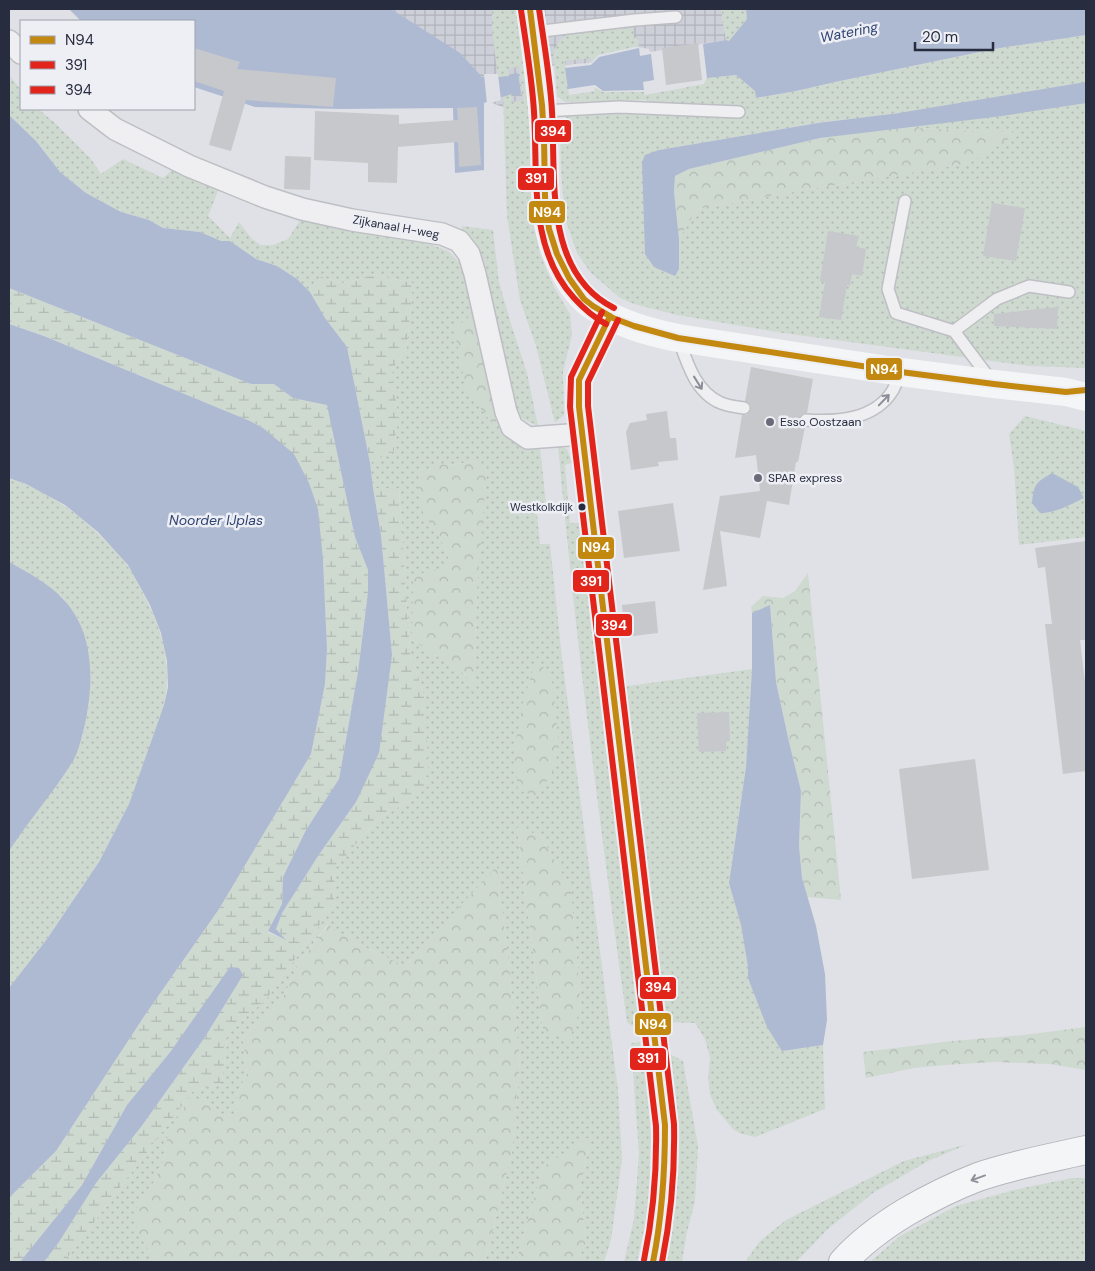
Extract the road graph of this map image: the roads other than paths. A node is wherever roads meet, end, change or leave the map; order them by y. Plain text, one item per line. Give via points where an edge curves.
1 (676, 16) dead end
2 (534, 31) edge
3 (9, 41) edge
4 (20, 52) edge
5 (90, 110) edge
6 (543, 111) junction
7 (738, 112) dead end
8 (905, 202) dead end
9 (1069, 292) dead end
10 (610, 316) junction
11 (954, 331) junction
12 (678, 338) junction
13 (901, 372) junction
14 (994, 384) junction
15 (1079, 393) edge
16 (744, 408) dead end
17 (806, 420) dead end
18 (582, 434) junction
19 (654, 1036) joint
20 (1086, 1150) edge
21 (1086, 1163) edge
22 (1024, 1164) junction
23 (652, 1262) edge
24 (844, 1262) edge

1 - 2 lane
2 - 6 main road
3 - 4 street
5 - 18 street, Zijkanaal H-weg via 115,129 188,166 265,197 302,209 442,234 459,241 469,254 475,274 512,427 528,438
6 - 7 lane via 619,107
6 - 10 main road via 547,218 552,244 577,290 592,306
8 - 11 lane via 888,289 896,312
9 - 11 lane via 1029,286 997,299
10 - 12 main road via 630,326
10 - 18 street via 579,380
11 - 14 lane
12 - 13 main road
12 -> 16 lane via 689,367 703,390 722,404
13 - 14 main road
17 -> 13 lane via 828,422 859,417 880,405 893,390
14 - 15 main road
18 - 19 street
19 - 23 lane via 666,1159
20 - 22 main road
21 - 22 main road
22 -> 24 main road via 938,1194 885,1225

